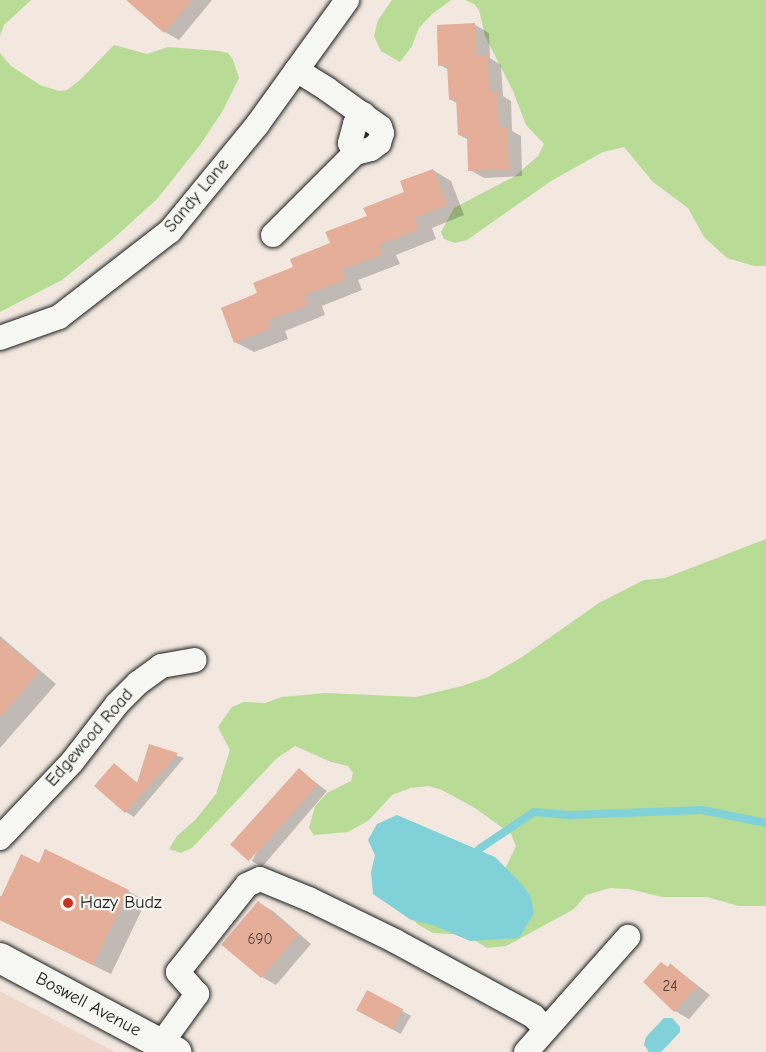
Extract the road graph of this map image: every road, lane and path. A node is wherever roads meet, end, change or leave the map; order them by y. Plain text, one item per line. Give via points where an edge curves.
1 (347, 0) edge
2 (296, 70) junction
3 (273, 235) dead end
4 (0, 338) edge
5 (194, 660) dead end
6 (0, 838) edge
7 (628, 937) dead end
8 (0, 958) edge
9 (546, 1029) junction
10 (168, 1048) edge
11 (526, 1052) edge

1 - 2 street, Sandy Lane
2 - 3 street via 363,114 380,127 382,134 379,143 355,153
2 - 4 street, Sandy Lane via 257,125 170,231 59,316
5 - 6 street, Edgewood Road via 162,666 138,683 72,762
7 - 9 street
8 - 10 main road, Boswell Avenue
9 - 10 street via 533,1016 395,941 260,879 247,885 178,972 197,994
9 - 11 street

